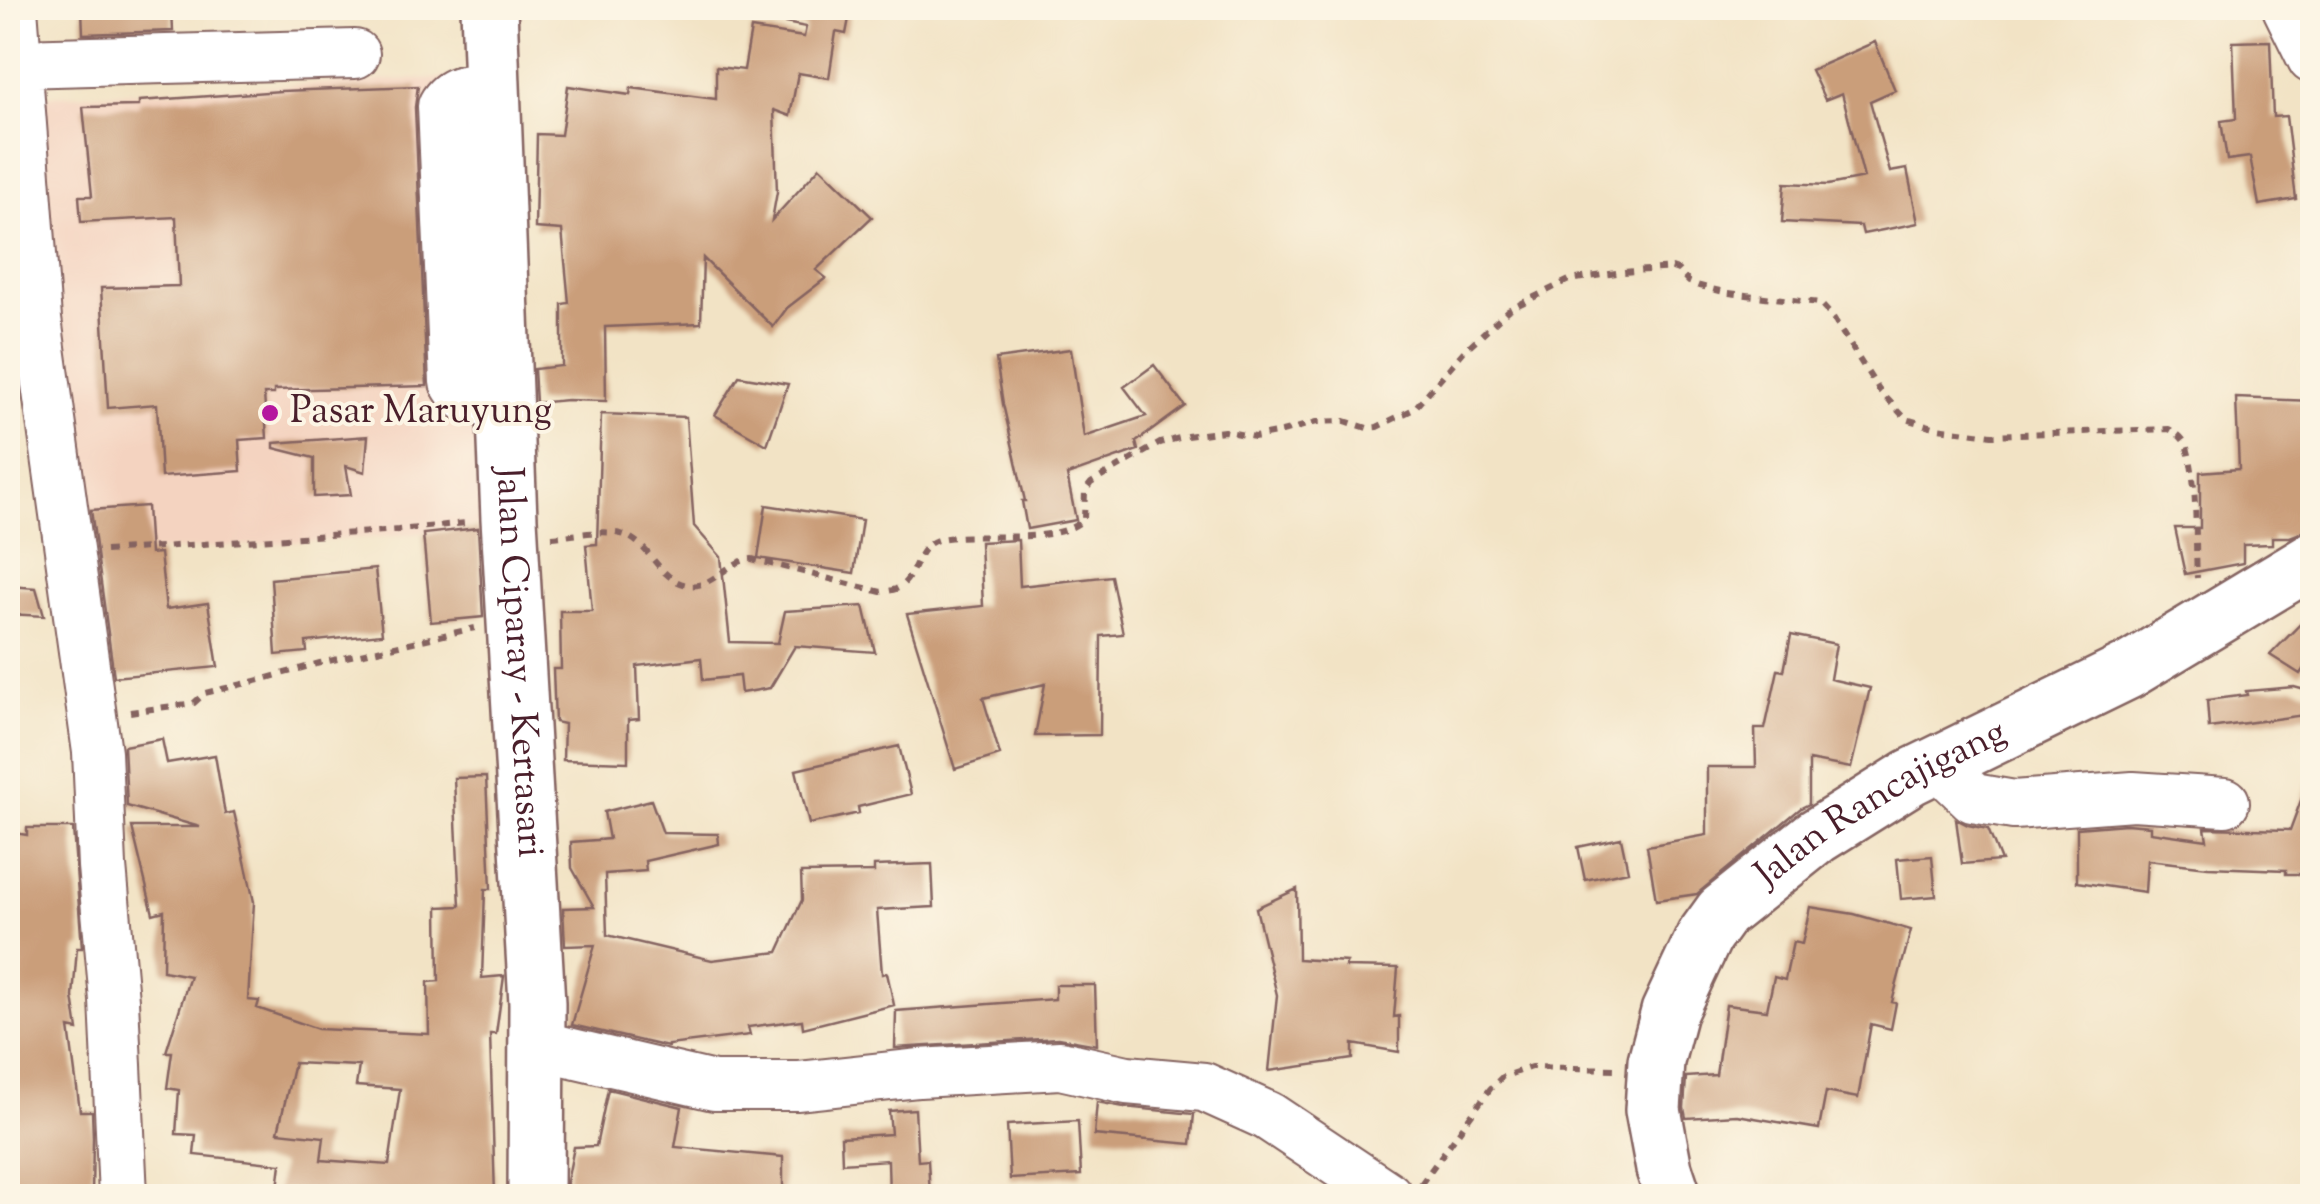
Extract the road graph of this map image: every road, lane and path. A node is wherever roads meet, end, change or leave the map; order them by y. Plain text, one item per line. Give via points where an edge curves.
1 (13, 8) edge
2 (489, 8) edge
3 (2287, 8) edge
4 (356, 54) dead end
5 (2312, 59) edge
6 (18, 63) junction
7 (510, 529) junction
8 (69, 554) junction
9 (2312, 560) edge
10 (515, 622) junction
11 (2201, 629) junction
12 (94, 717) junction
13 (1943, 762) junction
14 (2225, 802) dead end
15 (538, 1046) junction
16 (1656, 1069) junction
17 (124, 1196) edge
18 (536, 1196) edge
19 (1388, 1196) edge
20 (1412, 1196) edge
21 (1673, 1196) edge

1 - 6 street
2 - 7 main road, Jalan Ciparay - Kertasari
3 - 5 street
4 - 6 street
6 - 8 street via 37,318
7 - 8 path via 398,530
7 - 10 main road, Jalan Ciparay - Kertasari
7 - 11 path via 616,532 685,585 699,585 734,562 752,559 881,592 908,579 923,548 935,540 1074,527 1084,518 1084,491 1160,443 1224,431 1254,437 1317,422 1367,428 1393,420 1414,409 1508,310 1569,280 1672,268 1700,286 1820,303 1906,419 1992,436 2169,429 2180,435 2192,474
8 - 12 street
9 - 11 main road, Jalan Rancajigang
10 - 12 path via 320,662 205,693 194,703
10 - 15 main road, Jalan Ciparay - Kertasari
11 - 13 main road, Jalan Rancajigang
12 - 17 street
13 - 14 street via 1973,798 2014,805 2132,796
13 - 16 main road, Jalan Rancajigang via 1817,836 1722,912 1669,1012
15 - 18 main road, Jalan Ciparay - Kertasari
15 - 19 street via 714,1086 798,1086 1060,1065 1127,1080 1204,1086 1268,1116
16 - 20 path via 1531,1067 1502,1077
16 - 21 main road, Jalan Rancajigang via 1653,1110

